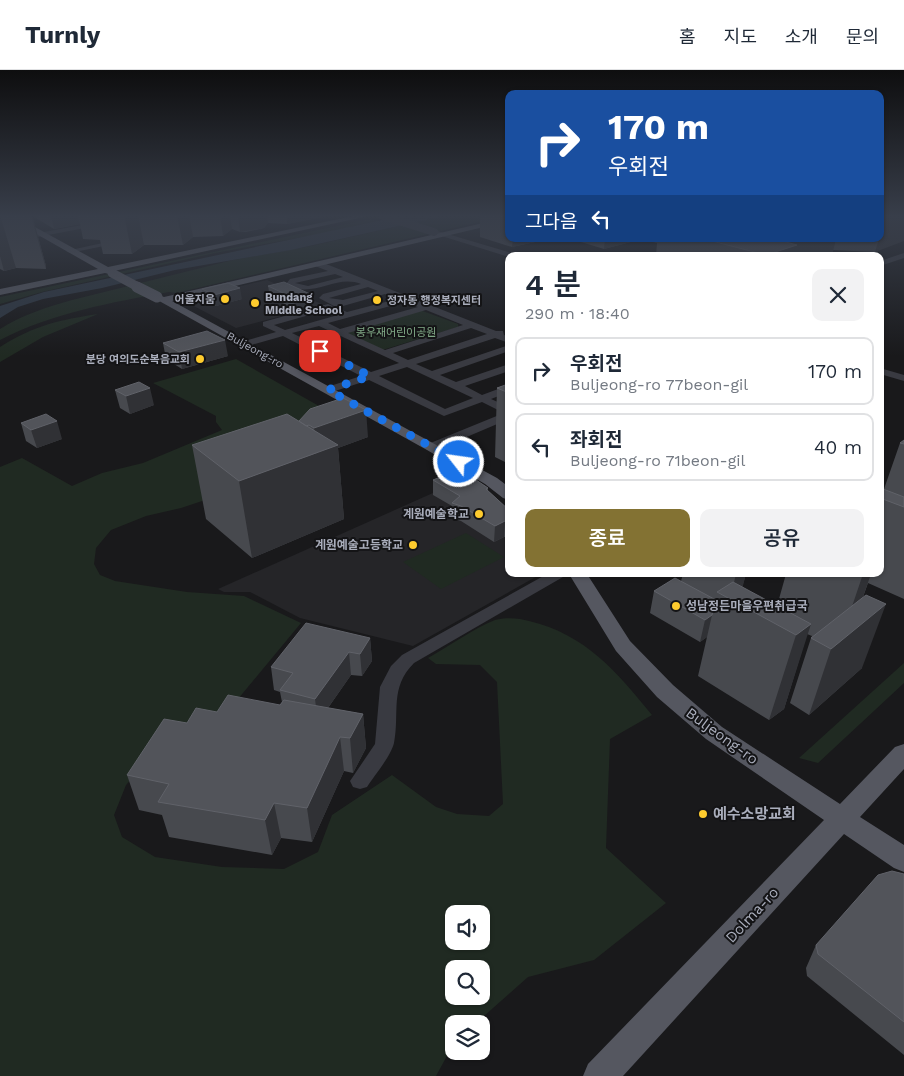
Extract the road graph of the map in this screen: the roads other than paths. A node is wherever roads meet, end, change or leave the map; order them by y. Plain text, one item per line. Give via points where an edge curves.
1 (92, 262) edge
2 (138, 262) edge
3 (140, 262) edge
4 (326, 262) edge
5 (318, 264) junction
6 (106, 269) junction
7 (336, 271) junction
8 (352, 278) junction
9 (369, 284) junction
10 (0, 286) edge
11 (386, 291) junction
12 (0, 292) edge
13 (160, 298) junction
14 (405, 299) junction
15 (427, 307) junction
16 (346, 316) junction
17 (320, 323) junction
18 (472, 325) junction
19 (505, 331) edge
20 (340, 332) junction
21 (284, 333) junction
22 (496, 334) junction
23 (505, 338) edge
24 (244, 344) junction
25 (505, 349) edge
26 (384, 353) junction
27 (408, 364) junction
28 (505, 369) edge
29 (884, 372) edge
30 (432, 375) junction
31 (370, 376) junction
32 (904, 378) edge
33 (456, 386) junction
34 (328, 390) junction
35 (505, 390) edge
36 (481, 399) junction
37 (505, 411) edge
38 (505, 415) edge
39 (432, 447) junction
40 (505, 492) edge
41 (553, 577) edge
42 (580, 577) edge
43 (904, 753) edge
44 (360, 781) dead end
45 (841, 819) junction
46 (904, 860) edge
47 (600, 1076) edge

1 - 6 main road
2 - 6 main road
3 - 6 main road
4 - 5 main road
5 - 7 street
5 - 13 main road
6 - 10 main road
6 - 12 main road
6 - 13 main road, bridge
7 - 8 street
7 - 8 street via 290,284 308,288
8 - 9 street
9 - 11 street
9 - 11 street via 322,298 343,303
11 - 14 street
13 - 24 main road, Buljeong-ro
14 - 15 street
14 - 16 street
15 - 18 street
15 - 20 street
16 - 17 street
16 - 21 street via 328,307 266,324
17 - 20 street
17 - 21 street
18 - 22 street
18 - 26 street
19 - 22 street
20 - 26 street
21 - 24 street
21 - 31 street
22 - 23 street
22 - 27 street
24 - 34 main road, Buljeong-ro
25 - 30 street
26 - 27 street
27 - 30 street
27 - 31 street
28 - 33 street
29 - 32 street
30 - 33 street
31 - 34 street
31 - 36 street via 444,413
33 - 36 street
34 - 39 main road, Buljeong-ro
35 - 36 street
36 - 37 street
38 - 39 street
39 - 40 main road, Buljeong-ro
41 - 44 street via 408,658 397,670 389,687 391,706 384,745
42 - 45 main road, Buljeong-ro via 623,646 687,712
43 - 45 main road, Dolma-ro
45 - 46 main road, Buljeong-ro
45 - 47 main road, Dolma-ro

